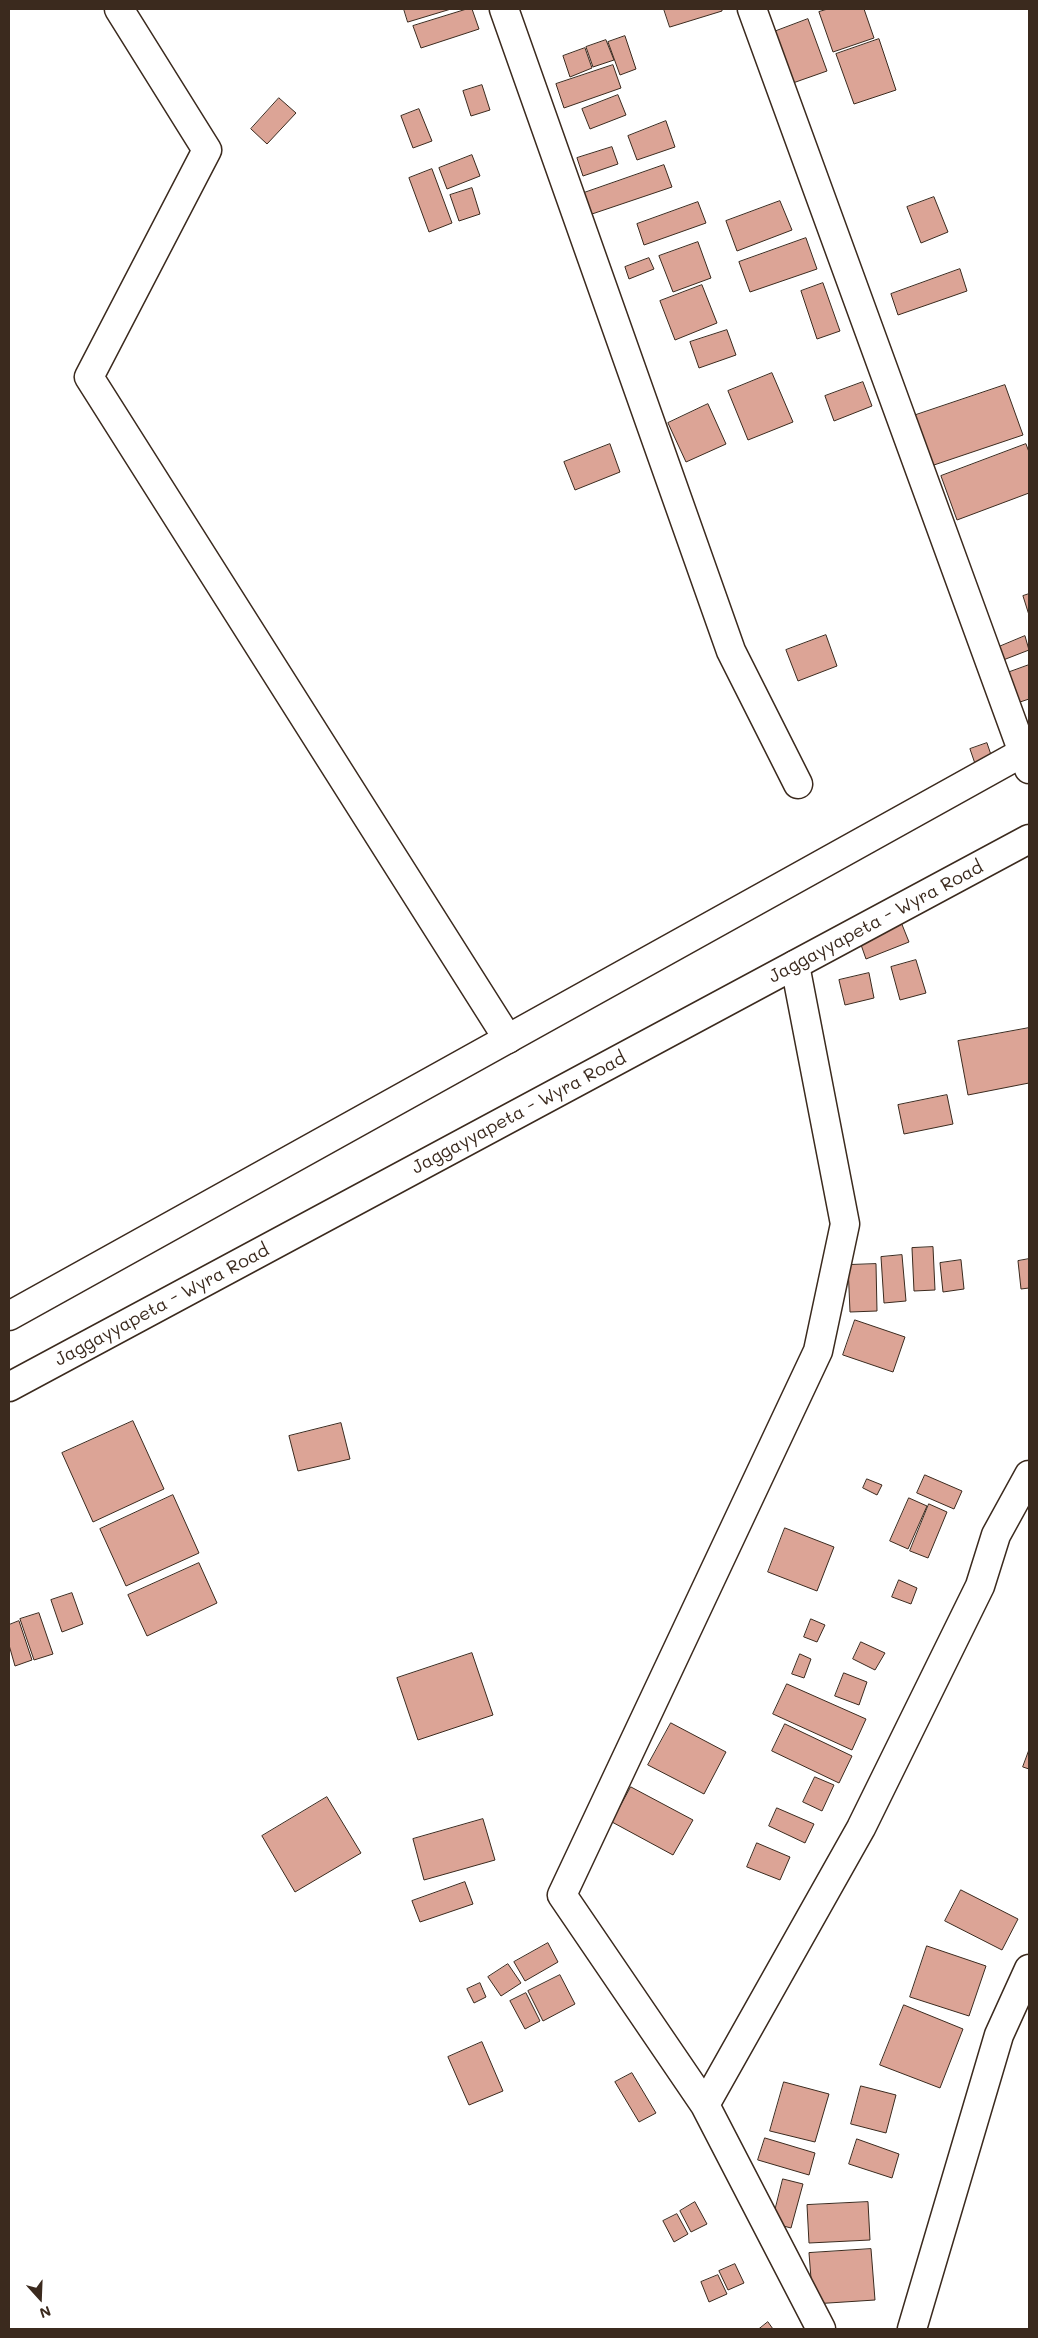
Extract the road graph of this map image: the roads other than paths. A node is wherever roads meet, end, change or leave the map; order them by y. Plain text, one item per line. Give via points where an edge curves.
1 (118, 9) edge
2 (504, 9) edge
3 (752, 9) edge
4 (1027, 757) edge
5 (798, 784) dead end
6 (1029, 839) edge
7 (795, 965) junction
8 (508, 1039) junction
9 (9, 1316) edge
10 (9, 1387) edge
11 (1029, 1475) edge
12 (1029, 1969) edge
13 (705, 2105) junction
14 (821, 2329) edge
15 (912, 2329) edge

1 - 8 street via 207,150 89,376
2 - 5 street via 731,651
3 - 4 street
4 - 8 street
6 - 7 street, Jaggayyapeta - Wyra Road
7 - 10 street, Jaggayyapeta - Wyra Road
7 - 13 street via 844,1224 818,1351 562,1895
8 - 9 street
11 - 13 street via 996,1536 980,1586 861,1828
12 - 15 street via 1000,2035
13 - 14 street

